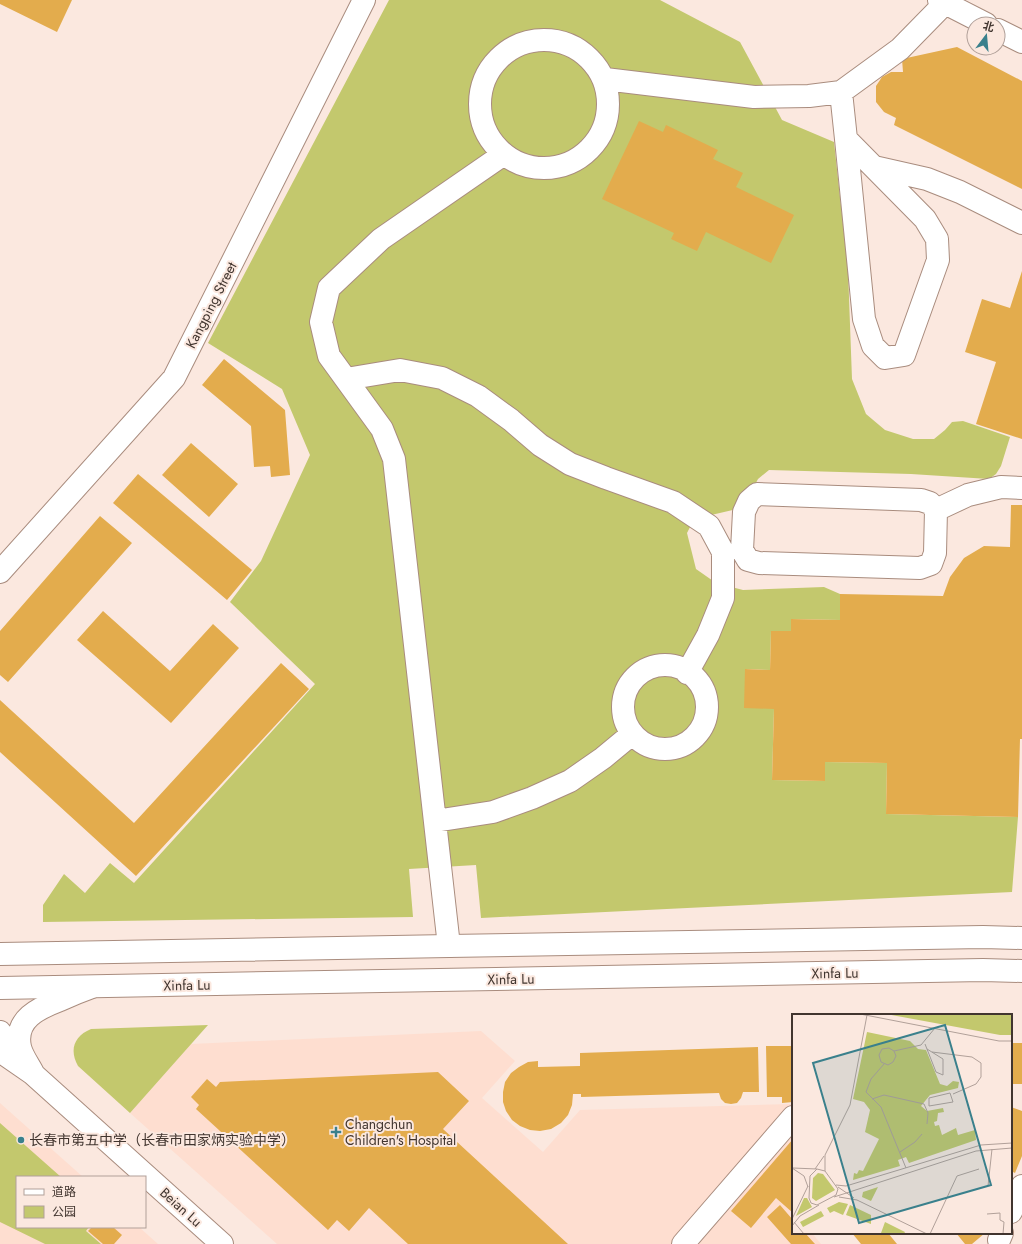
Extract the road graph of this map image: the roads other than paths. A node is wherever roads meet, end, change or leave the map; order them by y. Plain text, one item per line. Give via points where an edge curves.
1 (364, 0) edge
2 (942, 2) edge
3 (970, 16) edge
4 (1006, 34) edge
5 (1022, 42) edge
6 (605, 80) junction
7 (841, 92) junction
8 (846, 139) junction
9 (504, 154) junction
10 (874, 168) junction
11 (1022, 223) edge
12 (346, 379) junction
13 (1022, 488) edge
14 (936, 510) junction
15 (743, 530) junction
16 (716, 540) junction
17 (0, 572) edge
18 (687, 673) junction
19 (632, 734) junction
20 (435, 821) junction
21 (1022, 938) edge
22 (449, 946) junction
23 (0, 954) edge
24 (1022, 971) edge
25 (93, 986) junction
26 (0, 988) edge
27 (0, 1032) edge
28 (0, 1051) edge
29 (33, 1074) junction
30 (792, 1118) edge
31 (1022, 1186) edge
32 (1012, 1210) edge
33 (222, 1244) edge
34 (683, 1244) edge

1 - 17 main road, Kangping Street via 174,378
2 - 3 main road
2 - 7 main road via 900,49
4 - 5 main road
6 - 7 main road via 754,97 809,96
6 - 9 main road via 609,102 606,125 594,146 576,160 556,167 533,167
6 - 9 main road via 594,62 576,47 556,40 526,42 498,58 481,87 480,109 485,130
7 - 8 main road
8 - 10 main road
8 - 10 main road via 864,319 873,346 885,358 904,355 938,260 937,239 925,219
9 - 12 main road via 381,239 329,288 321,322 329,356
10 - 11 main road via 928,179
12 - 16 main road via 400,370 442,378 478,396 512,420 540,445 570,464 673,502 709,526
12 - 20 main road via 382,429 394,458
13 - 14 main road via 1001,487 968,495
14 - 15 main road via 930,503 921,500 758,494 749,501 744,512
14 - 15 main road via 931,564 920,568 759,563 748,560 742,550
15 - 16 main road
16 - 18 main road via 723,552 723,598 708,635
18 - 19 main road via 667,666 653,667 640,673 624,695 622,708 625,722
18 - 19 main road via 701,687 706,700 706,714 702,727 694,738 682,746 669,749 655,748 642,743
19 - 20 main road via 570,781 532,798 493,812
20 - 22 main road
21 - 22 main road
22 - 23 main road
24 - 25 main road, Xinfa Lu
25 - 26 main road, Xinfa Lu
25 - 29 main road via 39,1008 30,1015 24,1024 20,1048
27 - 29 main road
28 - 29 main road
29 - 33 main road, Beian Lu
30 - 34 main road
31 - 32 main road

